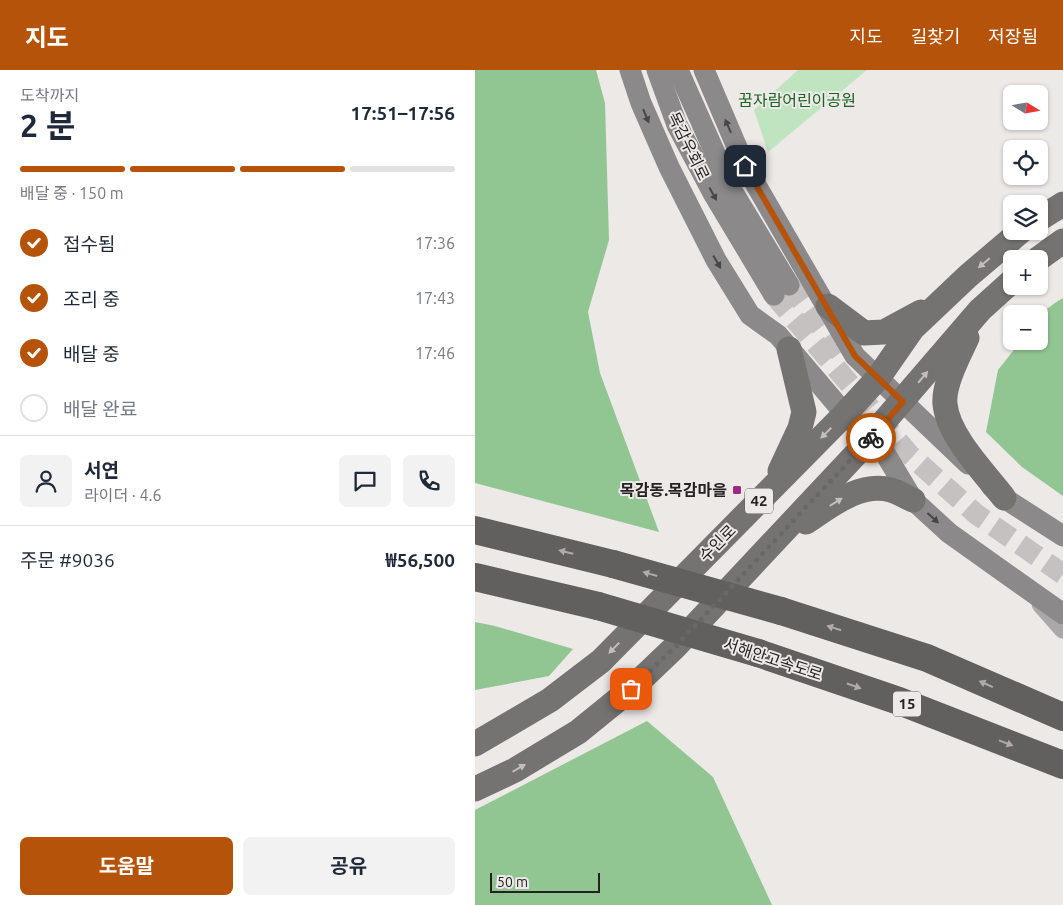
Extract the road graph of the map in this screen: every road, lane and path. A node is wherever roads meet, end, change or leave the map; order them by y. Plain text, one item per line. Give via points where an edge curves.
1 (630, 70) edge
2 (657, 70) edge
3 (678, 70) edge
4 (704, 70) edge
5 (1063, 204) edge
6 (1048, 213) edge
7 (1011, 240) edge
8 (1063, 241) edge
9 (1048, 252) edge
10 (1003, 289) edge
11 (939, 303) junction
12 (828, 306) junction
13 (980, 310) junction
14 (789, 348) junction
15 (878, 378) junction
16 (903, 402) junction
17 (845, 414) junction
18 (870, 439) junction
19 (772, 488) junction
20 (1003, 498) junction
21 (913, 500) junction
22 (475, 530) edge
23 (1063, 536) edge
24 (766, 549) junction
25 (475, 577) edge
26 (1028, 590) junction
27 (1063, 614) edge
28 (1063, 629) edge
29 (1055, 714) edge
30 (475, 744) edge
31 (1059, 763) edge
32 (475, 789) edge

1 -> 14 main road via 669,167 715,260 750,315 778,335
2 -> 3 main road, 목감우회로 via 677,125 704,176 781,290
12 -> 4 main road via 745,166
5 - 6 main road
7 -> 11 main road, 수인로 / 42
8 - 9 main road
10 - 13 main road, 42
11 - 12 main road via 884,332 864,333
11 - 15 main road, 수인로 / 42 via 912,329
12 - 15 main road via 855,356
16 -> 13 main road, 42
13 - 20 main road via 954,365 945,402 949,426
14 - 17 main road
14 - 19 main road via 805,412
15 - 16 main road
15 - 17 main road, 수인로 / 42
16 - 18 main road, 42
16 - 20 main road
17 - 18 main road
17 -> 19 main road, 수인로 / 42
18 - 21 main road via 886,455
18 - 24 main road, 42
19 -> 30 main road, 수인로 / 42 via 601,661 550,700
20 - 23 main road
24 -> 21 main road via 841,499 866,490 890,490
21 -> 26 main road via 949,533
29 -> 22 highway, bridge via 927,658 781,611
32 -> 24 main road, 42 via 515,770 578,732 631,689 675,647
25 -> 31 highway, 서해안고속도로 / 15, bridge via 598,606 758,653 899,701
26 - 27 main road
26 - 28 street

